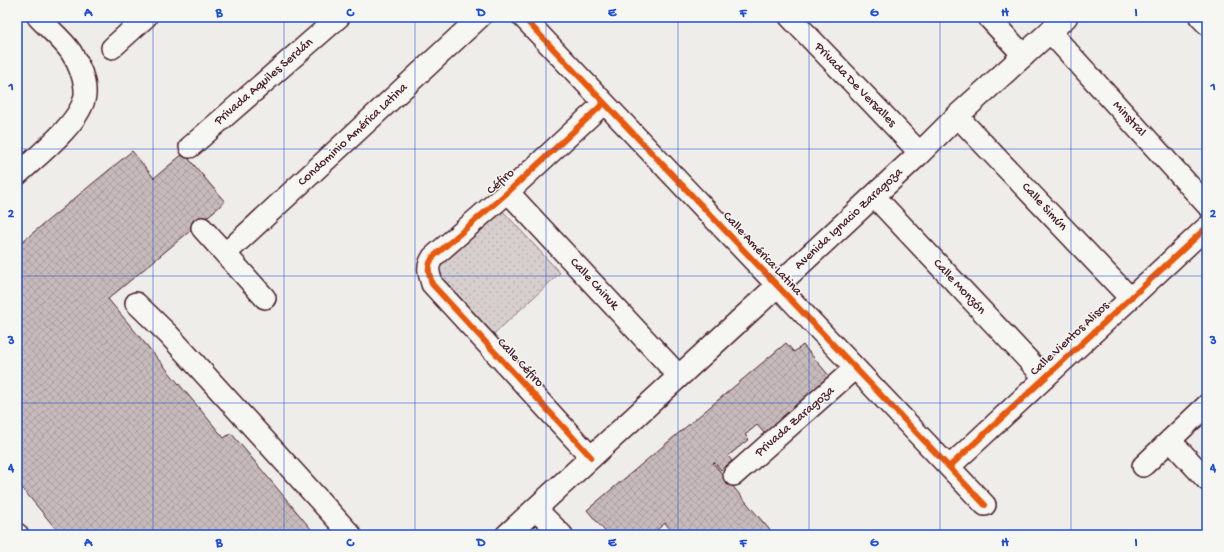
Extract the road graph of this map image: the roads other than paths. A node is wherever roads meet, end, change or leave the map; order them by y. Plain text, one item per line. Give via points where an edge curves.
1 (38, 17) edge
2 (146, 17) edge
3 (339, 17) edge
4 (480, 17) edge
5 (523, 17) edge
6 (790, 17) edge
7 (988, 17) edge
8 (1066, 17) edge
9 (1200, 17) edge
10 (1207, 24) edge
11 (1050, 32) junction
12 (112, 48) dead end
13 (1024, 56) junction
14 (604, 103) junction
15 (957, 116) junction
16 (190, 147) dead end
17 (920, 153) junction
18 (17, 175) edge
19 (508, 192) junction
20 (874, 196) junction
21 (1207, 205) edge
22 (1207, 227) edge
23 (202, 228) dead end
24 (226, 253) junction
25 (432, 284) joint
26 (777, 286) junction
27 (265, 298) dead end
28 (1130, 298) junction
29 (136, 303) dead end
30 (855, 368) junction
31 (679, 376) junction
32 (1045, 378) junction
33 (1207, 405) edge
34 (1170, 440) junction
35 (592, 457) junction
36 (1143, 466) dead end
37 (949, 467) junction
38 (734, 475) dead end
39 (1207, 480) edge
40 (985, 505) dead end
41 (536, 509) junction
42 (351, 535) edge
43 (507, 535) edge
44 (562, 535) edge

1 - 18 street via 71,52 83,76 85,95 80,111 71,124
2 - 12 street
3 - 16 street, Privada Aquiles Serdán
4 - 24 street, Condominio América Latina
5 - 14 street, Calle América Latina
6 - 17 street, Privada De Versalles
7 - 13 street
8 - 11 main road, Avenida Ignacio Zaragoza
9 - 10 street
11 - 13 main road, Avenida Ignacio Zaragoza
11 - 21 street, Minstral
13 - 15 main road, Avenida Ignacio Zaragoza
14 - 19 street, Céfiro
14 - 26 street, Calle América Latina
15 - 17 main road, Avenida Ignacio Zaragoza
15 - 28 street, Calle Simún
17 - 20 main road, Avenida Ignacio Zaragoza
19 - 25 street, Céfiro via 433,256 428,270
19 - 31 street, Calle Chinuk
20 - 26 main road, Avenida Ignacio Zaragoza
20 - 32 street, Calle Monzón
22 - 28 street, Calle Vientos Alisos
23 - 24 street
24 - 27 street
25 - 35 street, Calle Céfiro
26 - 30 street, Calle América Latina
26 - 31 main road, Avenida Ignacio Zaragoza
28 - 32 street, Calle Vientos Alisos
29 - 42 street
30 - 37 street, Calle América Latina
30 - 38 street, Privada Zaragoza
31 - 35 main road, Avenida Ignacio Zaragoza
32 - 37 street, Calle Vientos Alisos
33 - 34 street
34 - 36 street
34 - 39 street
35 - 41 main road, Avenida Ignacio Zaragoza
37 - 40 street, Calle América Latina
41 - 43 main road, Avenida Ignacio Zaragoza
41 - 44 street

